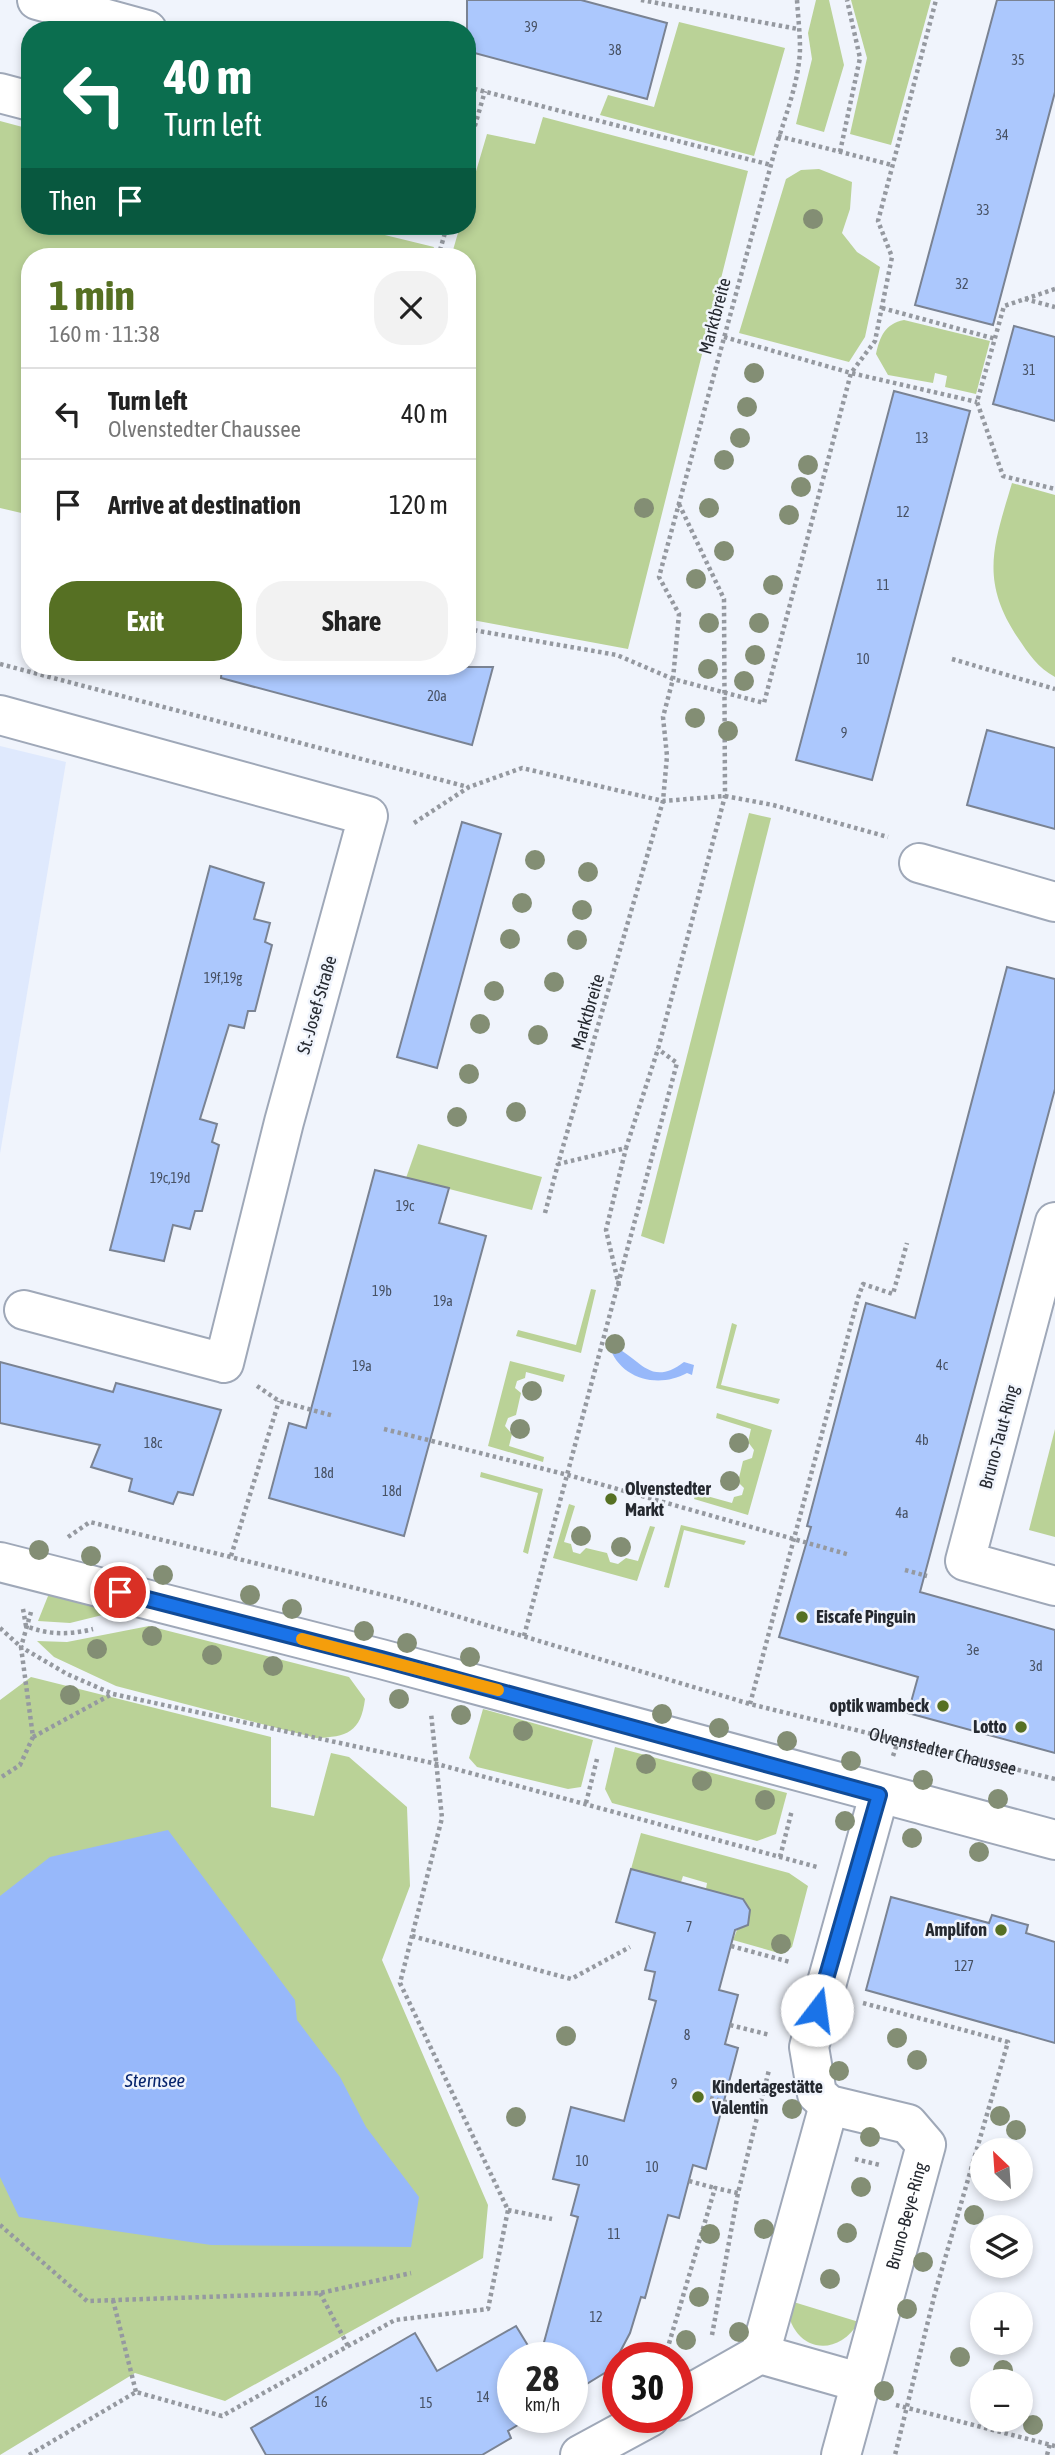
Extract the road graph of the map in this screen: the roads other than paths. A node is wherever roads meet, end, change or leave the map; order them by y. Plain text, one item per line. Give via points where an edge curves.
1 (37, 0) edge
2 (114, 21) edge
3 (0, 93) edge
4 (21, 99) edge
5 (0, 715) edge
6 (919, 863) dead end
7 (1055, 902) edge
8 (1055, 1222) edge
9 (23, 1310) dead end
10 (0, 1562) edge
11 (1055, 1586) edge
12 (879, 1795) junction
13 (1055, 1840) edge
14 (829, 2105) junction
15 (760, 2354) junction
16 (860, 2389) junction
17 (693, 2393) edge
18 (621, 2433) edge
19 (580, 2455) edge
20 (841, 2455) edge

1 - 2 street
3 - 4 street
5 - 9 street, St.-Josef-Straße via 368,816 281,1132 224,1363
6 - 7 street
8 - 11 street, Bruno-Taut-Ring via 965,1561
10 - 12 street via 426,1671
12 - 13 street
12 - 14 street via 808,2047 817,2094
14 - 15 street
14 - 16 street, Bruno-Beye-Ring via 908,2124 926,2145
15 - 16 street
15 - 17 street
16 - 20 street, Bruno-Beye-Ring
18 - 19 street

